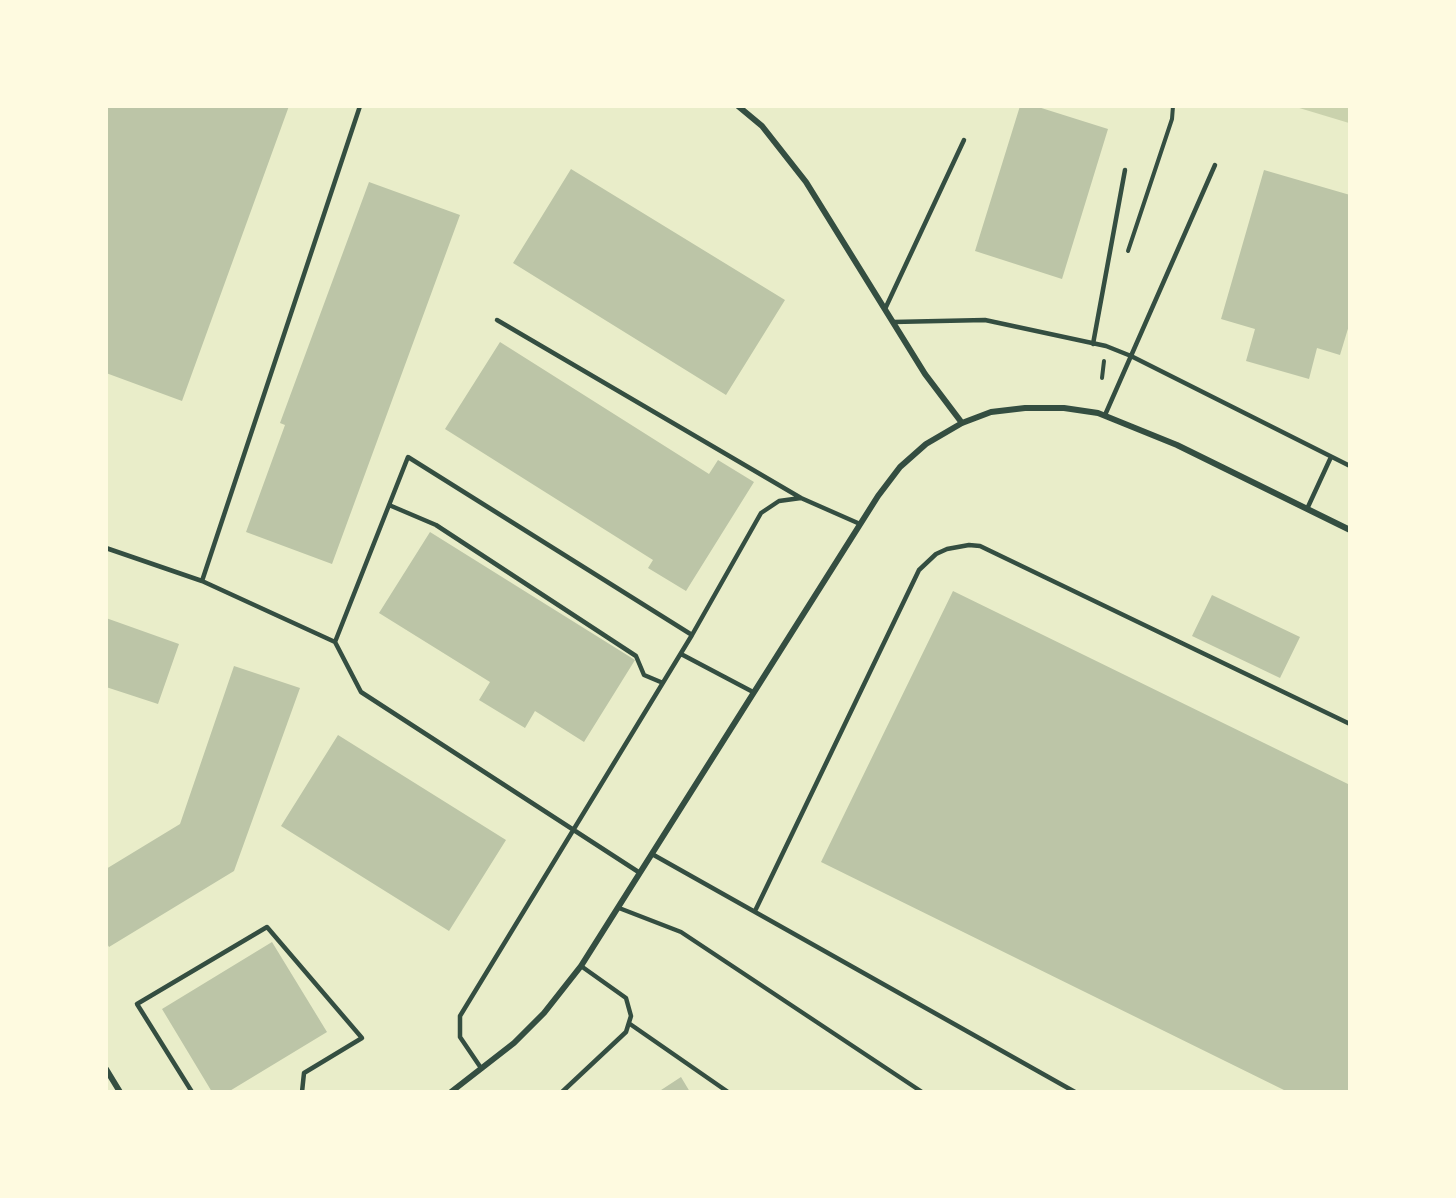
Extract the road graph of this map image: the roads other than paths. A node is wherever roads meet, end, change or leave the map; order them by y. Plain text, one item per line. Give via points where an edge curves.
1 (360, 106) edge
2 (738, 106) edge
3 (964, 140) dead end
4 (1215, 165) dead end
5 (1125, 170) dead end
6 (885, 309) junction
7 (496, 320) dead end
8 (893, 322) junction
9 (1093, 344) junction
10 (1131, 356) junction
11 (1105, 415) junction
12 (962, 423) junction
13 (1331, 457) junction
14 (1350, 466) edge
15 (801, 498) junction
16 (389, 505) junction
17 (1307, 509) junction
18 (860, 524) junction
19 (1350, 530) edge
20 (106, 548) edge
21 (202, 581) junction
22 (692, 635) junction
23 (335, 642) junction
24 (681, 654) junction
25 (663, 683) junction
26 (753, 692) junction
27 (1350, 724) edge
28 (573, 831) junction
29 (652, 854) junction
30 (640, 873) junction
31 (620, 908) junction
32 (755, 911) junction
33 (581, 966) junction
34 (630, 1024) junction
35 (481, 1068) junction
36 (106, 1069) edge
37 (120, 1092) edge
38 (192, 1092) edge
39 (302, 1092) edge
40 (451, 1092) edge
41 (562, 1092) edge
42 (728, 1092) edge
43 (922, 1092) edge
44 (1075, 1092) edge

1 - 21 lane
2 - 6 street via 786,153
3 - 6 lane
4 - 10 lane
5 - 9 lane
6 - 8 street
7 - 15 lane
8 - 9 lane via 985,320
8 - 12 street
9 - 10 lane
10 - 11 lane
10 - 13 lane
11 - 12 street via 1064,408 1025,408 991,412
11 - 17 street via 1177,445
12 - 18 street via 926,444 900,467
13 - 14 lane
13 - 17 lane
15 - 18 lane
15 - 22 lane via 779,501 761,513
16 - 22 lane via 408,457
16 - 23 lane
16 - 25 lane via 446,532 636,656 644,675
17 - 19 street
18 - 26 street
20 - 21 lane
21 - 23 lane
22 - 24 lane
23 - 28 lane via 361,692
24 - 25 lane
24 - 26 lane
25 - 28 lane
26 - 29 street
27 - 32 lane via 980,546 947,549 919,570
28 - 30 lane
28 - 35 lane via 460,1016 460,1037
29 - 30 street
29 - 32 lane
30 - 31 street
31 - 33 street
31 - 43 lane via 681,932
32 - 44 lane
33 - 34 lane via 626,998
33 - 35 street via 514,1043
34 - 41 lane
34 - 42 lane
35 - 40 street
36 - 37 street
38 - 39 lane via 137,1004 267,927 362,1038 304,1073

